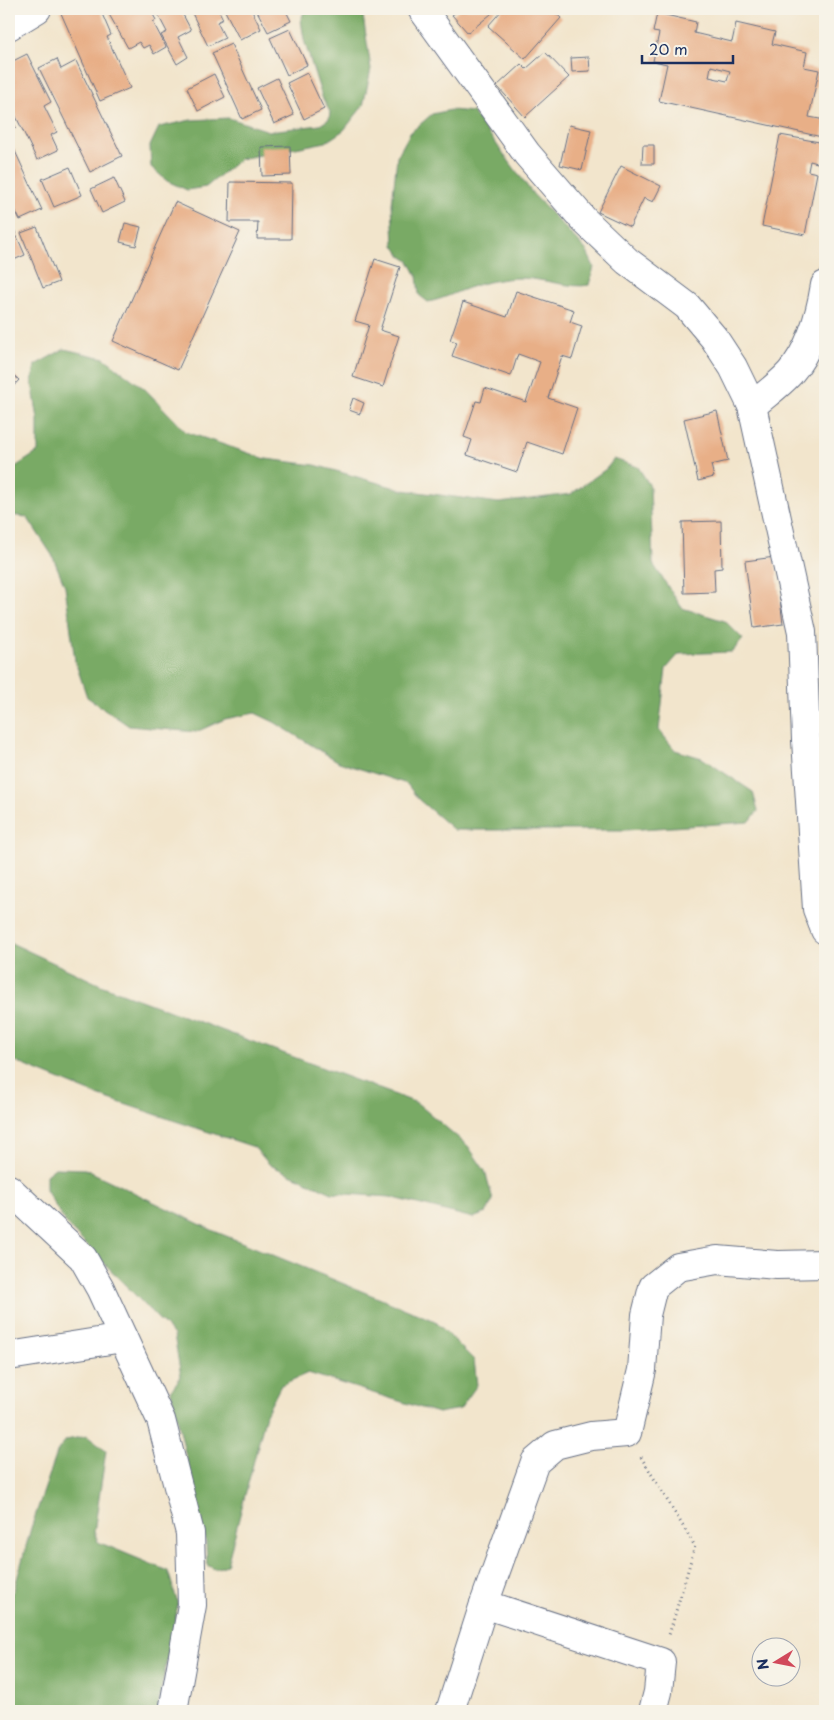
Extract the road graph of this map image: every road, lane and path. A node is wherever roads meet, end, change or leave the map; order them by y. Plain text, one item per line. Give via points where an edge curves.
1 (37, 9) edge
2 (422, 9) edge
3 (9, 26) edge
4 (825, 285) edge
5 (752, 406) junction
6 (825, 930) edge
7 (9, 1189) edge
8 (825, 1264) edge
9 (123, 1338) junction
10 (9, 1356) edge
11 (627, 1433) junction
12 (484, 1604) junction
13 (661, 1662) junction
14 (173, 1711) edge
15 (450, 1711) edge
16 (653, 1711) edge

1 - 3 street
2 - 5 street via 527,154 584,220 627,261 687,306 714,338
4 - 5 street via 822,308 810,342 790,372
5 - 6 street via 802,632 817,909
7 - 9 street via 83,1258
8 - 11 street via 776,1265 716,1260 678,1267 653,1287 646,1315 642,1370
9 - 10 street
9 - 14 street via 161,1420 190,1533 192,1605
11 - 12 street via 591,1436 555,1445 535,1462
11 - 13 path via 695,1546
12 - 13 street
12 - 15 street
13 - 16 street

